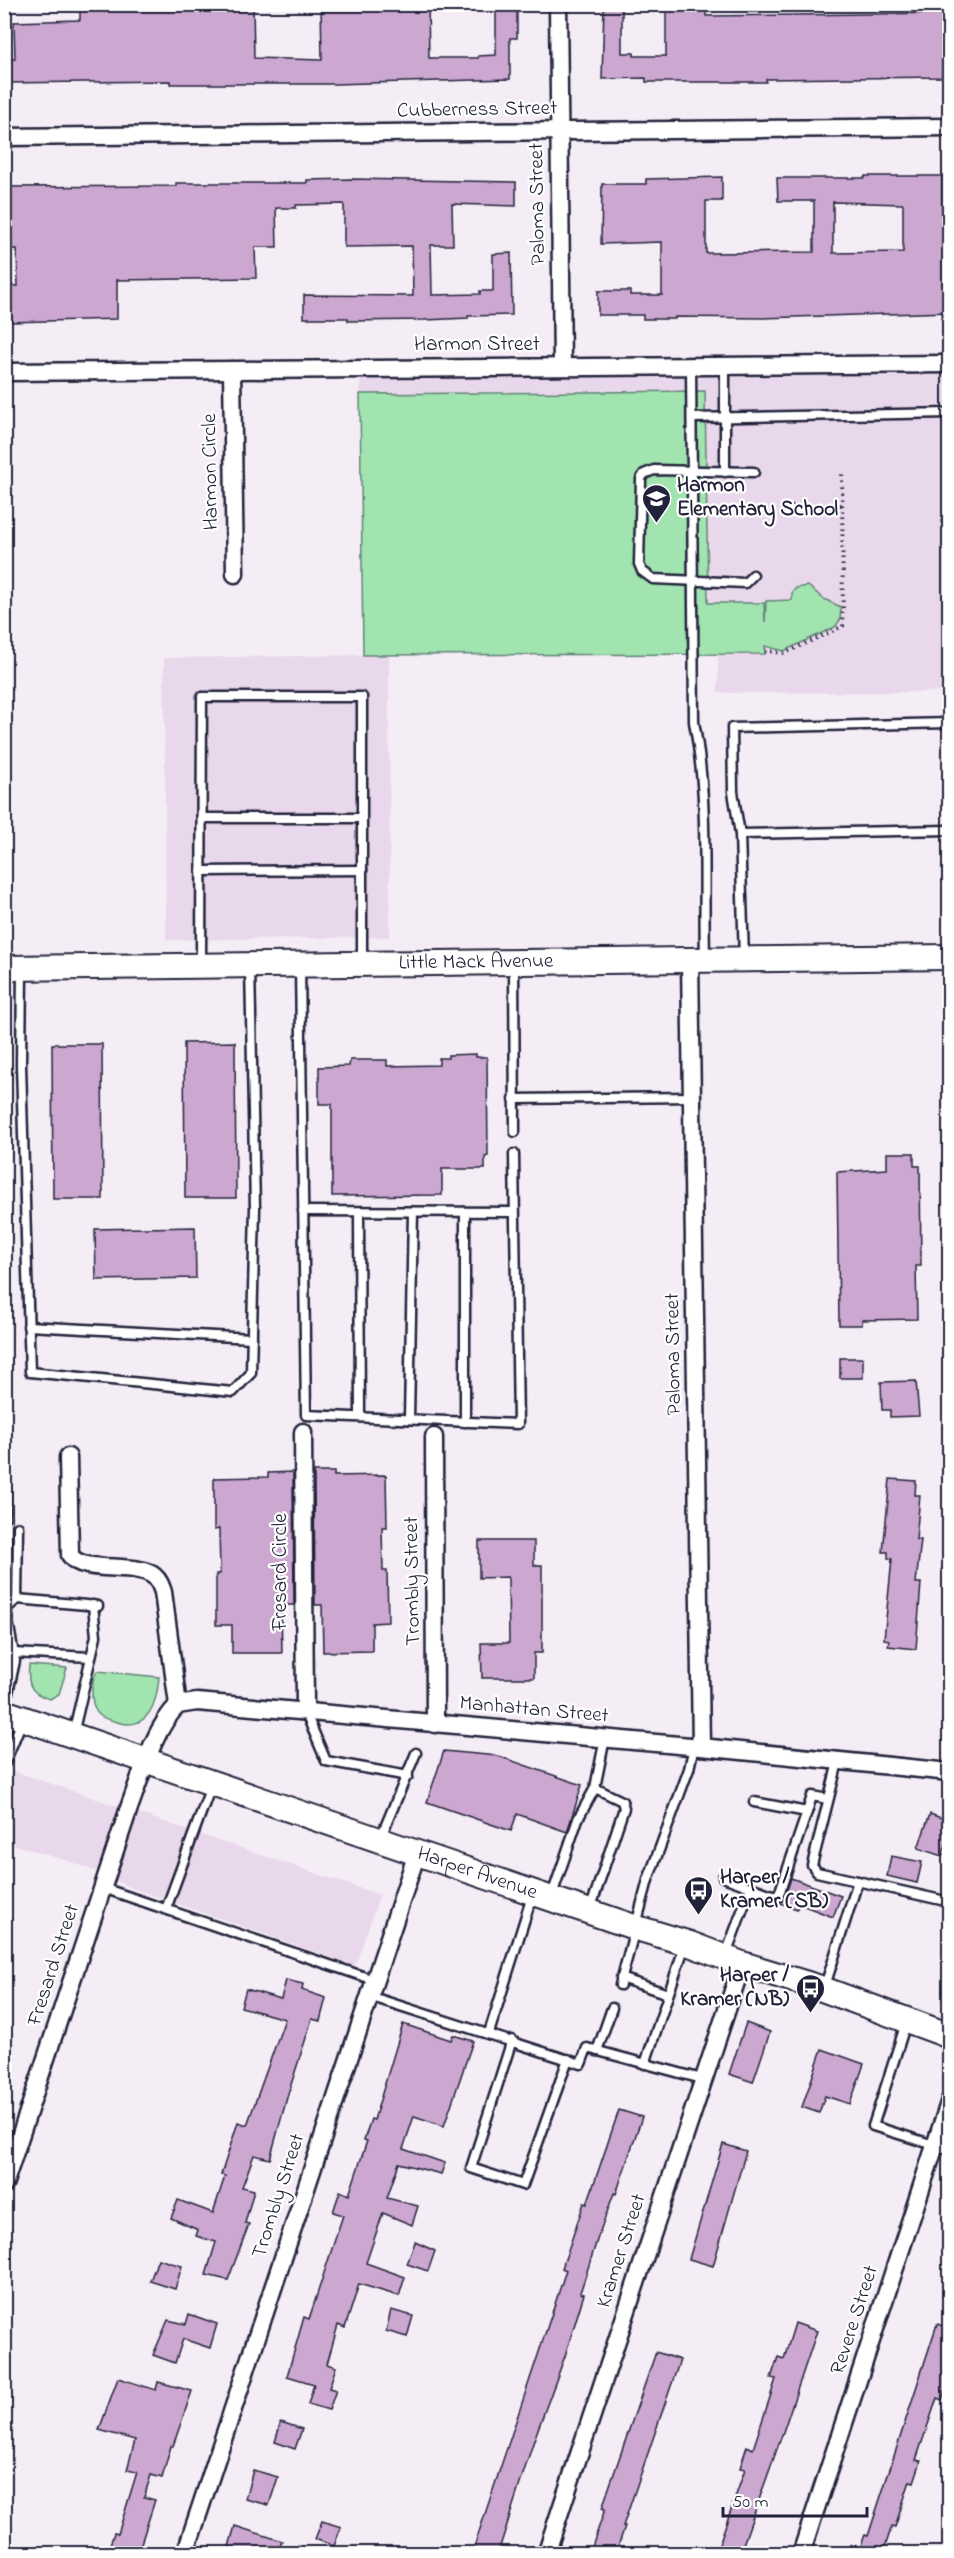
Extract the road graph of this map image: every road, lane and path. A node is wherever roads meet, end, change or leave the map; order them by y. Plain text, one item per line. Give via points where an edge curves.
1 (558, 4) edge
2 (950, 128) edge
3 (560, 132) junction
4 (4, 137) edge
5 (950, 364) edge
6 (725, 365) junction
7 (691, 366) junction
8 (562, 367) junction
9 (232, 370) junction
10 (4, 372) edge
11 (950, 413) edge
12 (692, 418) junction
13 (724, 418) junction
14 (692, 471) junction
15 (725, 472) junction
16 (754, 472) dead end
17 (842, 474) dead end
18 (842, 505) junction
19 (792, 506) dead end
20 (235, 574) dead end
21 (753, 575) dead end
22 (693, 580) junction
23 (765, 651) dead end
24 (950, 723) edge
25 (202, 818) junction
26 (362, 818) junction
27 (950, 830) edge
28 (740, 834) junction
29 (362, 870) junction
30 (201, 871) junction
31 (950, 957) edge
32 (744, 959) junction
33 (698, 960) junction
34 (514, 962) junction
35 (362, 964) junction
36 (201, 965) junction
37 (250, 965) junction
38 (300, 965) junction
39 (13, 968) edge
40 (693, 1097) junction
41 (514, 1099) junction
42 (515, 1132) dead end
43 (514, 1154) dead end
44 (303, 1211) junction
45 (359, 1212) junction
46 (413, 1212) junction
47 (465, 1212) junction
48 (514, 1212) junction
49 (28, 1326) junction
50 (252, 1338) junction
51 (360, 1417) junction
52 (410, 1419) junction
53 (465, 1422) junction
54 (4, 1428) edge
55 (303, 1432) dead end
56 (434, 1437) dead end
57 (68, 1457) dead end
58 (5, 1517) edge
59 (18, 1527) dead end
60 (17, 1599) junction
61 (13, 1653) junction
62 (90, 1657) junction
63 (178, 1705) junction
64 (305, 1712) junction
65 (11, 1714) edge
66 (435, 1724) junction
67 (73, 1735) junction
68 (605, 1738) junction
69 (697, 1747) junction
70 (416, 1753) dead end
71 (147, 1760) junction
72 (838, 1762) junction
73 (4, 1765) edge
74 (950, 1772) edge
75 (408, 1776) junction
76 (212, 1782) junction
77 (595, 1788) junction
78 (828, 1799) junction
79 (754, 1802) dead end
80 (807, 1812) junction
81 (380, 1840) junction
82 (417, 1853) junction
83 (723, 1877) dead end
84 (858, 1881) junction
85 (750, 1887) junction
86 (103, 1888) junction
87 (542, 1895) junction
88 (950, 1902) edge
89 (166, 1909) junction
90 (590, 1911) junction
91 (637, 1928) junction
92 (686, 1942) junction
93 (733, 1961) junction
94 (372, 1988) junction
95 (824, 1989) junction
96 (668, 1994) junction
97 (612, 2008) dead end
98 (907, 2020) junction
99 (489, 2033) junction
100 (950, 2036) edge
101 (512, 2040) junction
102 (597, 2050) junction
103 (568, 2059) junction
104 (645, 2064) junction
105 (702, 2079) junction
106 (950, 2100) edge
107 (943, 2148) edge
108 (4, 2185) edge
109 (185, 2553) edge
110 (546, 2553) edge
111 (801, 2553) edge

1 - 3 street, Paloma Street
2 - 3 street, Cubberness Street
3 - 4 street, Cubberness Street
3 - 8 street, Paloma Street
5 - 6 street, Harmon Street
6 - 7 street, Harmon Street
6 - 13 lane
7 - 8 street, Harmon Street
7 - 12 lane
8 - 9 street, Harmon Street
9 - 10 street, Harmon Street
9 - 20 street, Harmon Circle
11 - 13 lane
12 - 13 lane
12 - 14 lane
13 - 15 lane
14 - 15 lane
14 - 22 lane
14 - 22 lane via 654,470 641,479 639,564 642,572 653,579
15 - 16 lane
17 - 18 path
18 - 19 path
18 - 23 path via 843,626 784,653
21 - 22 lane via 745,583
22 - 33 lane via 694,722 705,817
24 - 28 lane via 732,728 733,792
25 - 26 lane
25 - 26 lane via 202,697 362,697
25 - 30 lane
26 - 29 lane
27 - 28 lane
28 - 32 lane
29 - 30 lane
29 - 35 lane
30 - 36 lane
31 - 32 main road, Little Mack Avenue
32 - 33 main road, Little Mack Avenue
33 - 34 main road, Little Mack Avenue
33 - 40 street, Paloma Street
34 - 35 main road, Little Mack Avenue
34 - 41 lane
35 - 38 main road, Little Mack Avenue
36 - 37 main road, Little Mack Avenue
36 - 39 main road, Little Mack Avenue
37 - 38 main road, Little Mack Avenue
37 - 50 lane via 255,1208
38 - 44 lane
39 - 49 lane
40 - 41 lane
40 - 69 street, Paloma Street
41 - 42 lane
43 - 48 lane
44 - 45 lane
44 - 51 lane via 306,1415
45 - 46 lane
45 - 51 lane
46 - 47 lane
46 - 52 lane
47 - 48 lane
47 - 53 lane
48 - 53 lane via 518,1425
49 - 50 lane
49 - 50 lane via 30,1372 233,1392 251,1372
51 - 52 lane
52 - 53 lane
54 - 58 lane
55 - 64 street, Fresard Circle
56 - 66 street, Trombly Street
57 - 63 street via 70,1555 79,1564 146,1572 159,1581
59 - 60 lane
60 - 61 lane via 6,1609
60 - 62 lane via 96,1605 96,1636
61 - 62 lane
61 - 65 lane
62 - 67 lane
63 - 64 street, Manhattan Street via 197,1702
63 - 71 street via 164,1723
64 - 66 street, Manhattan Street
64 - 75 lane via 326,1761
65 - 67 main road, Harper Avenue
65 - 73 lane
66 - 68 street, Manhattan Street
67 - 71 main road, Harper Avenue
68 - 69 street, Manhattan Street
68 - 77 lane
69 - 72 street, Manhattan Street
69 - 91 lane via 648,1880
70 - 75 lane
71 - 76 main road, Harper Avenue
71 - 86 street, Fresard Street
72 - 74 street, Manhattan Street
72 - 78 lane
75 - 81 lane
76 - 81 main road, Harper Avenue
76 - 89 lane
77 - 87 lane
77 - 90 lane via 622,1801 624,1808
78 - 80 lane via 812,1796
78 - 84 lane via 812,1865 817,1872
79 - 80 lane
80 - 85 lane via 777,1897
81 - 82 main road, Harper Avenue
82 - 87 main road, Harper Avenue
82 - 94 street, Trombly Street
83 - 85 lane
84 - 88 lane
84 - 95 lane
85 - 93 lane
86 - 89 lane
86 - 108 street, Fresard Street
87 - 90 main road, Harper Avenue
87 - 99 lane
89 - 94 lane
90 - 91 main road, Harper Avenue
91 - 92 main road, Harper Avenue
91 - 96 lane via 620,1982
92 - 93 main road, Harper Avenue
92 - 96 lane
93 - 95 main road, Harper Avenue
93 - 105 street, Kramer Street
94 - 99 lane
94 - 109 street, Trombly Street
95 - 98 main road, Harper Avenue
96 - 104 lane
97 - 102 lane
98 - 100 main road, Harper Avenue
98 - 107 lane via 873,2126
99 - 101 lane
101 - 103 lane
101 - 103 lane via 471,2168 523,2185
102 - 103 lane via 588,2048 581,2064
102 - 104 lane
104 - 105 lane
105 - 110 street, Kramer Street
106 - 107 street, Revere Street
107 - 111 street, Revere Street

